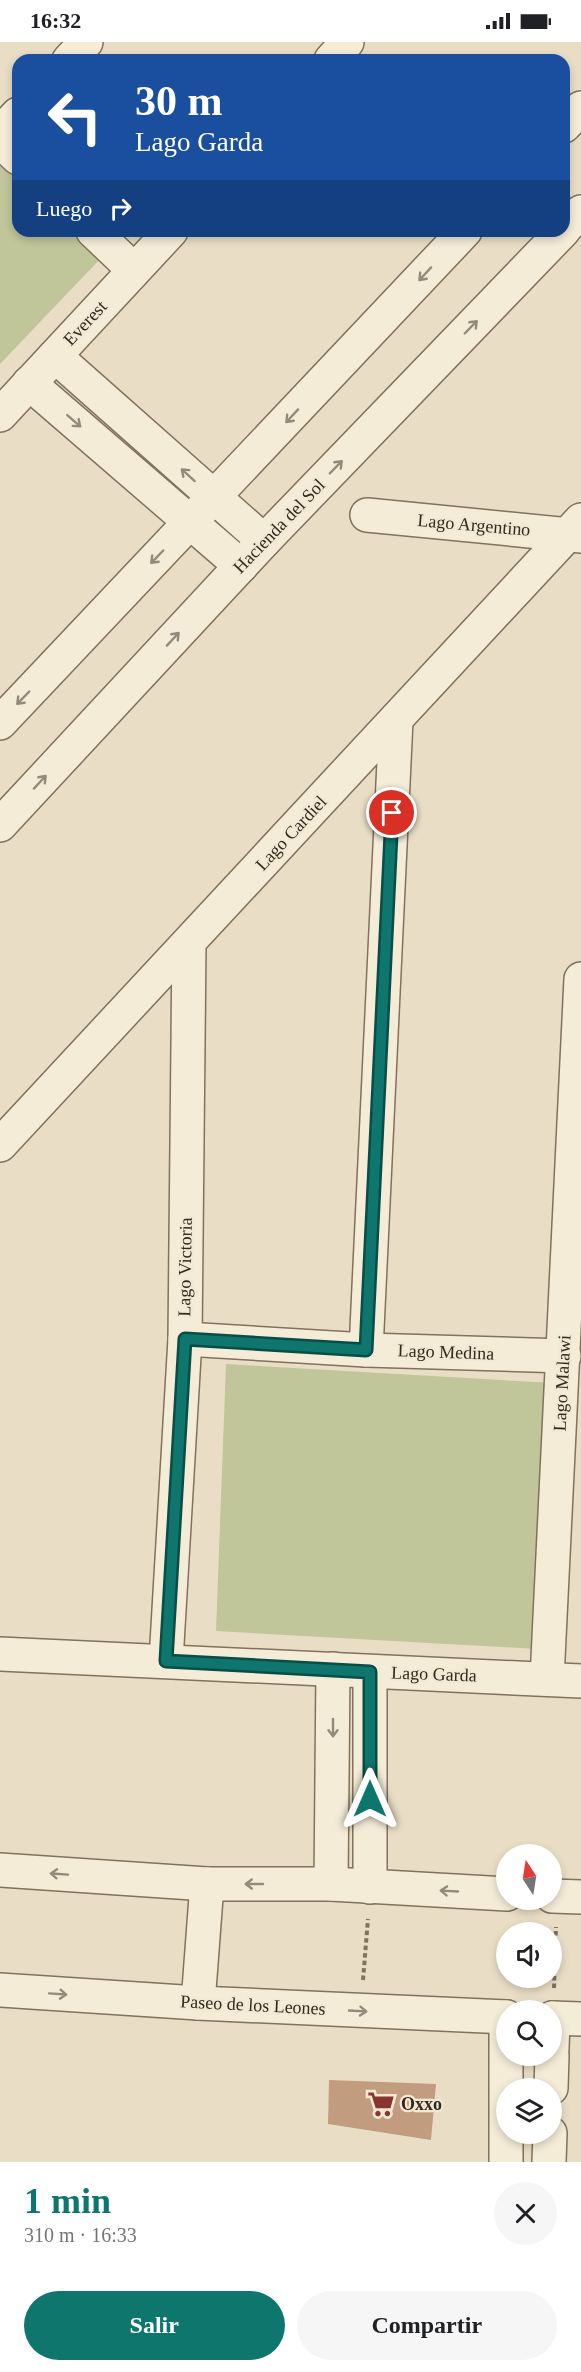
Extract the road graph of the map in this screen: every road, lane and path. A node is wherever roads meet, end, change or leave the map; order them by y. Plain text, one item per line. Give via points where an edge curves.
1 (86, 42) edge
2 (347, 42) edge
3 (75, 54) edge
4 (336, 54) edge
5 (581, 108) edge
6 (12, 120) edge
7 (570, 120) edge
8 (0, 133) edge
9 (0, 141) edge
10 (12, 152) edge
11 (581, 212) edge
12 (570, 223) edge
13 (99, 237) edge
14 (165, 237) edge
15 (459, 237) edge
16 (556, 237) edge
17 (134, 270) junction
18 (55, 356) junction
19 (29, 383) junction
20 (0, 415) edge
21 (136, 428) junction
22 (112, 454) junction
23 (214, 498) junction
24 (366, 514) dead end
25 (191, 522) junction
26 (577, 530) edge
27 (264, 541) junction
28 (241, 566) junction
29 (396, 720) junction
30 (0, 723) edge
31 (0, 825) edge
32 (189, 944) junction
33 (581, 979) edge
34 (0, 1145) edge
35 (185, 1339) junction
36 (366, 1350) junction
37 (564, 1356) junction
38 (0, 1654) edge
39 (166, 1661) junction
40 (333, 1669) junction
41 (370, 1672) junction
42 (547, 1679) junction
43 (581, 1681) edge
44 (332, 1775) junction
45 (370, 1778) junction
46 (0, 1870) edge
47 (207, 1884) junction
48 (331, 1884) junction
49 (370, 1887) junction
50 (496, 1893) edge
51 (563, 1896) edge
52 (0, 1990) edge
53 (554, 2000) edge
54 (198, 2003) junction
55 (360, 2011) junction
56 (496, 2017) edge
57 (562, 2018) edge
58 (581, 2019) edge
59 (506, 2066) edge
60 (550, 2144) edge
61 (506, 2162) edge
62 (549, 2162) edge

1 - 3 street
2 - 4 street
5 - 7 street
6 - 8 street
9 - 10 street
11 - 12 street, Hacienda del Sol
13 - 17 street
14 - 17 street, Everest
15 -> 23 street
27 -> 16 street, Hacienda del Sol
17 - 18 street, Everest
18 - 19 street, Everest
18 - 21 street
19 - 20 street, Everest
19 -> 22 street
21 - 22 street
23 -> 21 street
22 - 25 street
23 - 25 street
23 - 27 street
24 - 26 street, Lago Argentino
25 - 28 street
25 -> 30 street
26 - 29 street, Lago Cardiel
27 - 28 street, Hacienda del Sol
31 -> 28 street, Hacienda del Sol
29 - 32 street, Lago Cardiel
29 - 36 street
32 - 34 street, Lago Cardiel
32 - 35 street, Lago Victoria
33 - 37 street, Lago Malawi
35 - 36 street, Lago Medina
35 - 39 street, Lago Victoria
36 - 37 street, Lago Medina
37 - 42 street, Lago Malawi
38 - 39 street, Lago Garda
39 - 40 street, Lago Garda
40 - 41 street, Lago Garda
40 -> 44 street
41 - 42 street, Lago Garda
41 - 45 street
42 - 43 street, Lago Garda
44 - 45 street
44 - 48 street
45 - 49 street
47 -> 46 street
48 -> 47 street
47 - 54 street
48 - 49 street
50 -> 49 street
49 - 55 path
51 - 53 path
52 -> 54 street, Paseo de los Leones
54 -> 55 street, Paseo de los Leones
55 - 56 street, Paseo de los Leones
57 - 58 street
59 - 61 street
60 - 62 street

